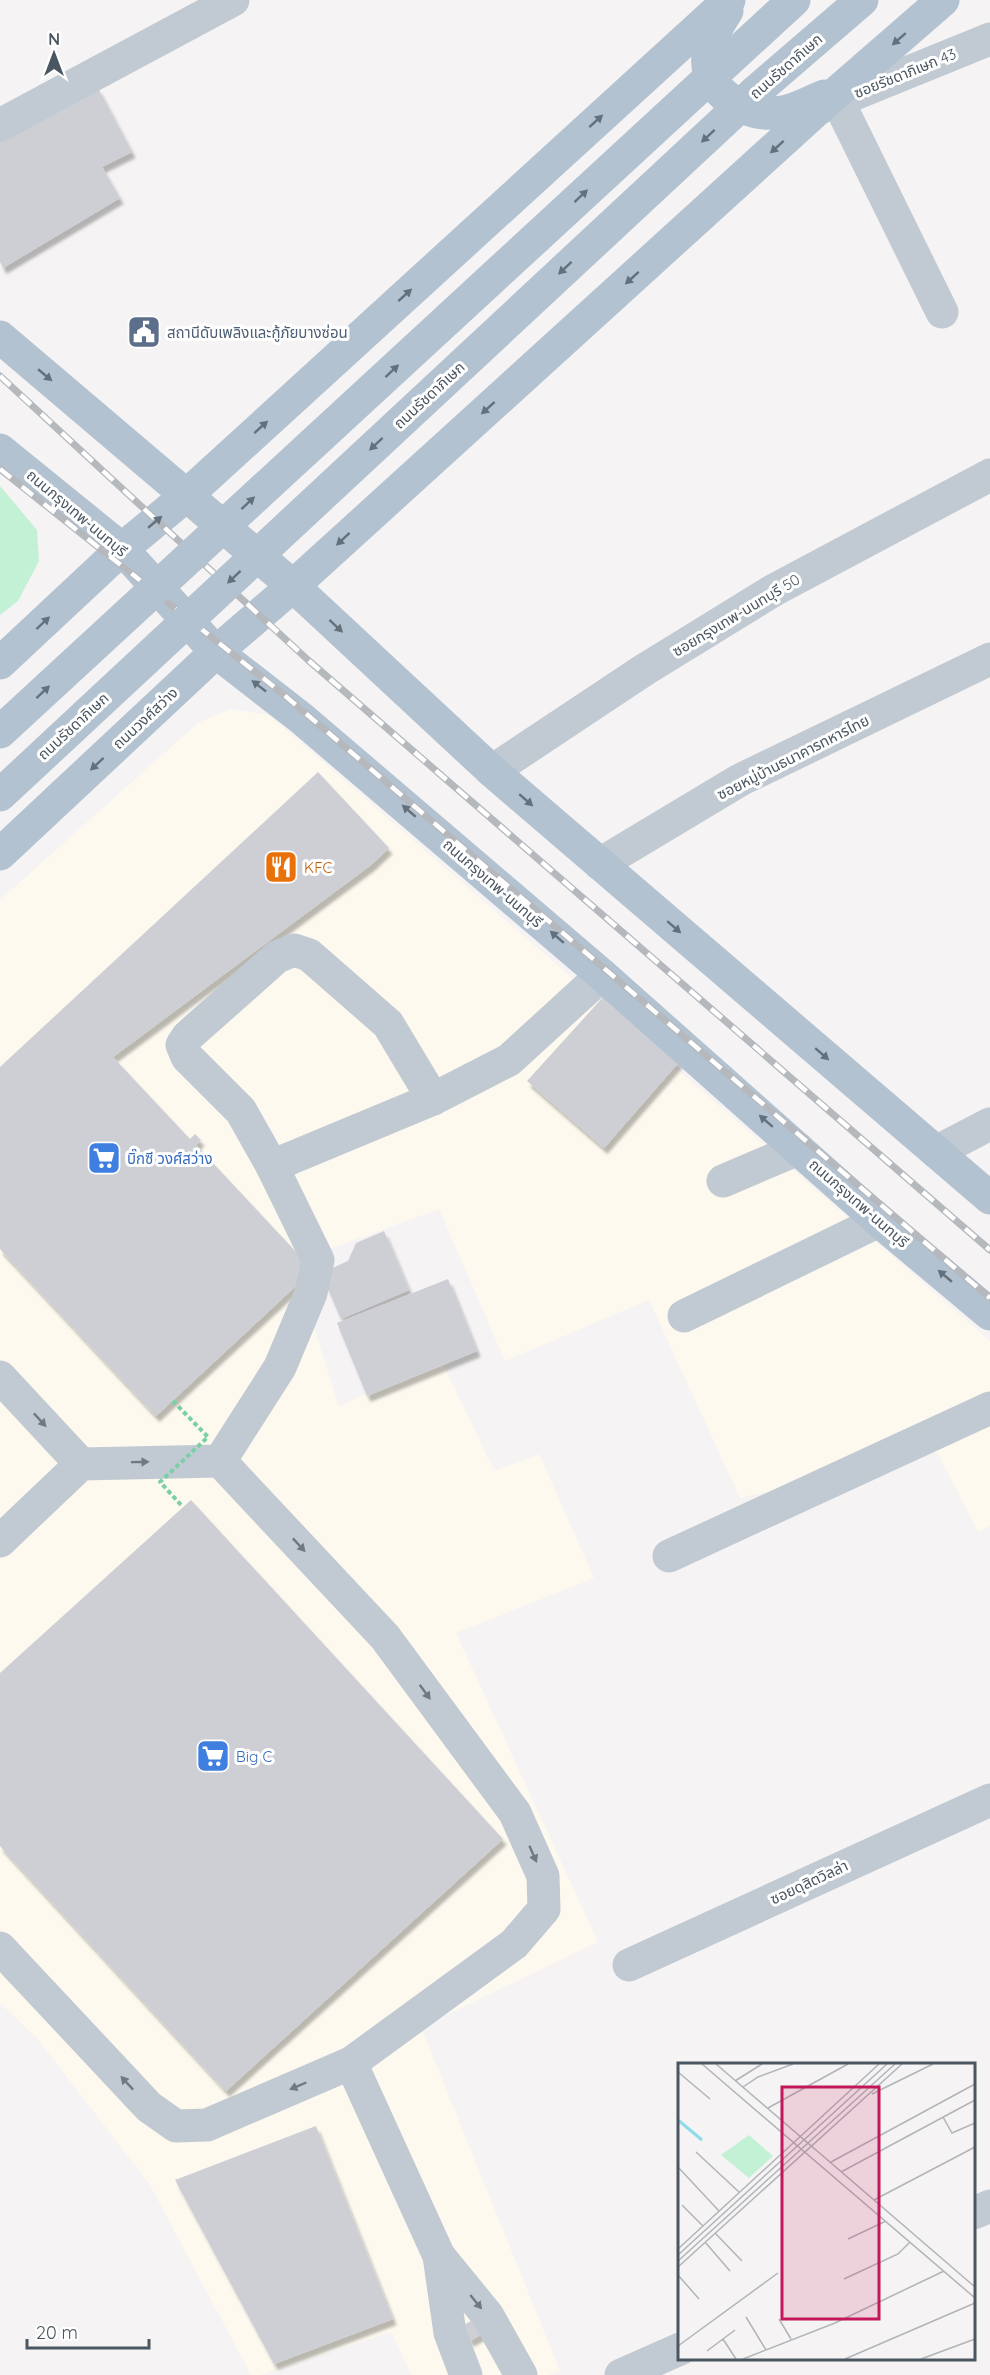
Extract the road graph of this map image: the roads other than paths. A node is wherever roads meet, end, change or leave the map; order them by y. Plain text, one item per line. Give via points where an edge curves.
1 (233, 0) edge
2 (729, 0) edge
3 (735, 0) edge
4 (794, 0) edge
5 (862, 0) edge
6 (943, 0) edge
7 (990, 39) edge
8 (834, 98) junction
9 (0, 125) edge
10 (942, 312) dead end
11 (0, 338) edge
12 (0, 450) edge
13 (990, 475) edge
14 (187, 495) junction
15 (122, 549) junction
16 (293, 586) junction
17 (216, 652) junction
18 (990, 659) edge
19 (0, 663) edge
20 (0, 732) edge
21 (492, 771) junction
22 (0, 795) edge
23 (0, 854) edge
24 (600, 864) junction
25 (602, 975) junction
26 (433, 1098) junction
27 (990, 1124) edge
28 (798, 1149) junction
29 (936, 1152) junction
30 (272, 1166) junction
31 (723, 1180) dead end
32 (990, 1198) edge
33 (879, 1221) junction
34 (990, 1314) edge
35 (684, 1316) dead end
36 (0, 1377) edge
37 (990, 1408) edge
38 (220, 1461) junction
39 (81, 1464) junction
40 (0, 1541) edge
41 (669, 1556) dead end
42 (990, 1800) edge
43 (0, 1948) edge
44 (628, 1965) dead end
45 (351, 2063) junction
46 (990, 2206) edge
47 (975, 2213) edge
48 (439, 2256) junction
49 (678, 2350) edge
50 (466, 2375) edge
51 (521, 2375) edge
52 (621, 2375) edge

1 - 9 street
14 -> 2 main road
3 - 8 main road via 716,27 707,50 708,76 726,98 750,111 772,114
20 -> 4 main road, bridge
5 -> 22 main road, ถนนรัชดาภิเษก, bridge via 754,93
6 -> 8 main road
7 - 8 street, ซอยรัชดาภิเษก 43
8 - 10 street
8 -> 16 main road
11 -> 14 main road
12 - 15 main road, ถนนกรุงเทพ-นนทบุรี
13 - 21 street, ซอยกรุงเทพ-นนทบุรี 50 via 774,590
15 -> 14 main road
14 - 16 main road
15 - 17 main road, ถนนกรุงเทพ-นนทบุรี
19 -> 15 main road
16 - 17 main road, ถนนวงศ์สว่าง
16 -> 21 main road
17 -> 23 main road, ถนนวงศ์สว่าง
25 -> 17 main road, ถนนกรุงเทพ-นนทบุรี via 301,718
18 - 24 street, ซอยหมู่บ้านธนาคารทหารไทย via 740,780
21 -> 24 main road
24 -> 29 main road
25 - 26 street via 509,1059
28 -> 25 main road, ถนนกรุงเทพ-นนทบุรี
26 - 30 street
26 - 30 street via 388,1024 309,955 294,950 277,957 182,1045 187,1057 241,1111
27 - 29 street
28 - 31 street
28 - 33 main road, ถนนกรุงเทพ-นนทบุรี
29 - 32 main road
30 - 38 street via 318,1260 311,1293 280,1367
34 -> 33 main road, ถนนกรุงเทพ-นนทบุรี
33 - 35 street
36 -> 39 street
37 - 41 street
39 -> 38 street
38 -> 45 street via 386,1637 515,1813 543,1876 544,1909 514,1944
39 - 40 street
42 - 44 street, ซอยดุสิตวิลล่า
45 -> 43 street via 207,2125 176,2126 149,2107
45 - 48 street
46 - 47 street
48 - 50 street via 450,2333
48 -> 51 street via 488,2316
49 - 52 street

